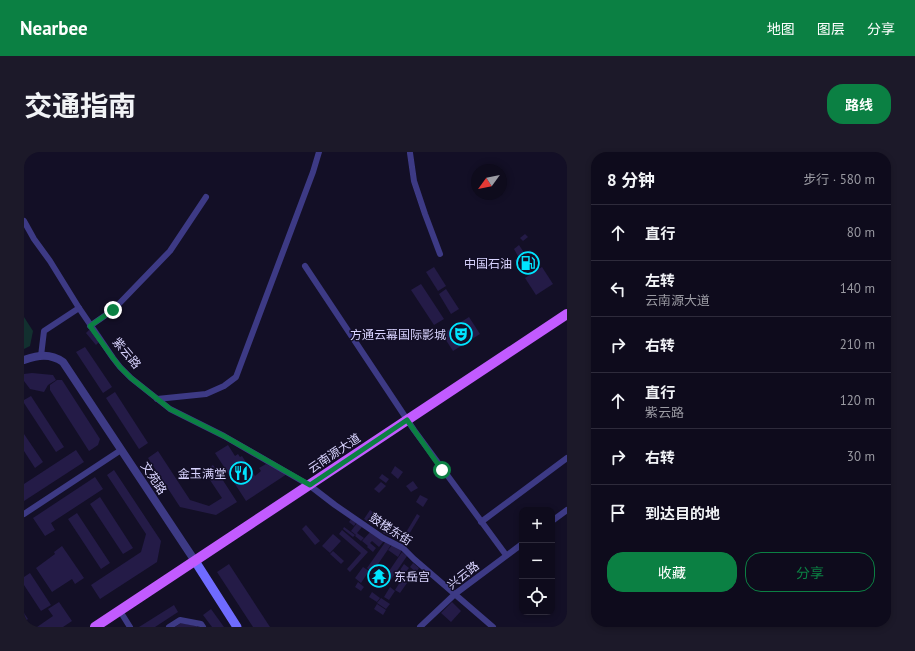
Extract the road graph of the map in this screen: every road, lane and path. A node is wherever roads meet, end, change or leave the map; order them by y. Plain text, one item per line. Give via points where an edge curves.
1 (319, 152) edge
2 (410, 152) edge
3 (206, 197) dead end
4 (24, 221) edge
5 (24, 234) edge
6 (34, 238) junction
7 (440, 254) dead end
8 (305, 266) dead end
9 (79, 308) junction
10 (567, 314) edge
11 (90, 326) junction
12 (41, 356) junction
13 (24, 360) edge
14 (157, 399) junction
15 (407, 420) junction
16 (121, 450) junction
17 (567, 458) edge
18 (310, 485) junction
19 (567, 510) edge
20 (24, 514) edge
21 (555, 519) edge
22 (481, 522) junction
23 (519, 546) edge
24 (506, 556) junction
25 (195, 561) junction
26 (455, 594) junction
27 (120, 611) junction
28 (95, 627) edge
29 (130, 627) edge
30 (169, 627) edge
31 (203, 627) edge
32 (237, 627) edge
33 (420, 627) edge
34 (493, 627) edge

1 - 14 street via 236,377 206,394
2 - 7 street via 414,181
3 - 11 street via 170,251 113,310
4 - 6 street, 紫云路
5 - 6 street
6 - 9 street, 紫云路
8 - 15 street
9 - 11 street, 紫云路
9 - 12 street via 44,331
10 - 15 main road, 云南源大道
11 - 14 street, 紫云路 via 120,367
12 - 13 street
12 - 16 street, 文苑路 via 57,358 63,362
14 - 18 street, 紫云路 via 178,414 224,436
15 - 18 main road, 云南源大道
15 - 22 street
16 - 20 street
16 - 25 street, 文苑路
17 - 22 street
18 - 25 main road, 云南源大道
18 - 26 street, 鼓楼东街 via 383,538 403,548
19 - 21 street
22 - 24 street
23 - 24 street, 兴云路
24 - 26 street, 兴云路
25 - 27 main road, 云南源大道
25 - 32 main road, 文苑路
26 - 33 street, 兴云路
26 - 34 street, 鼓楼东街
27 - 28 main road, 云南源大道
27 - 29 street
30 - 31 street via 180,620 201,624

